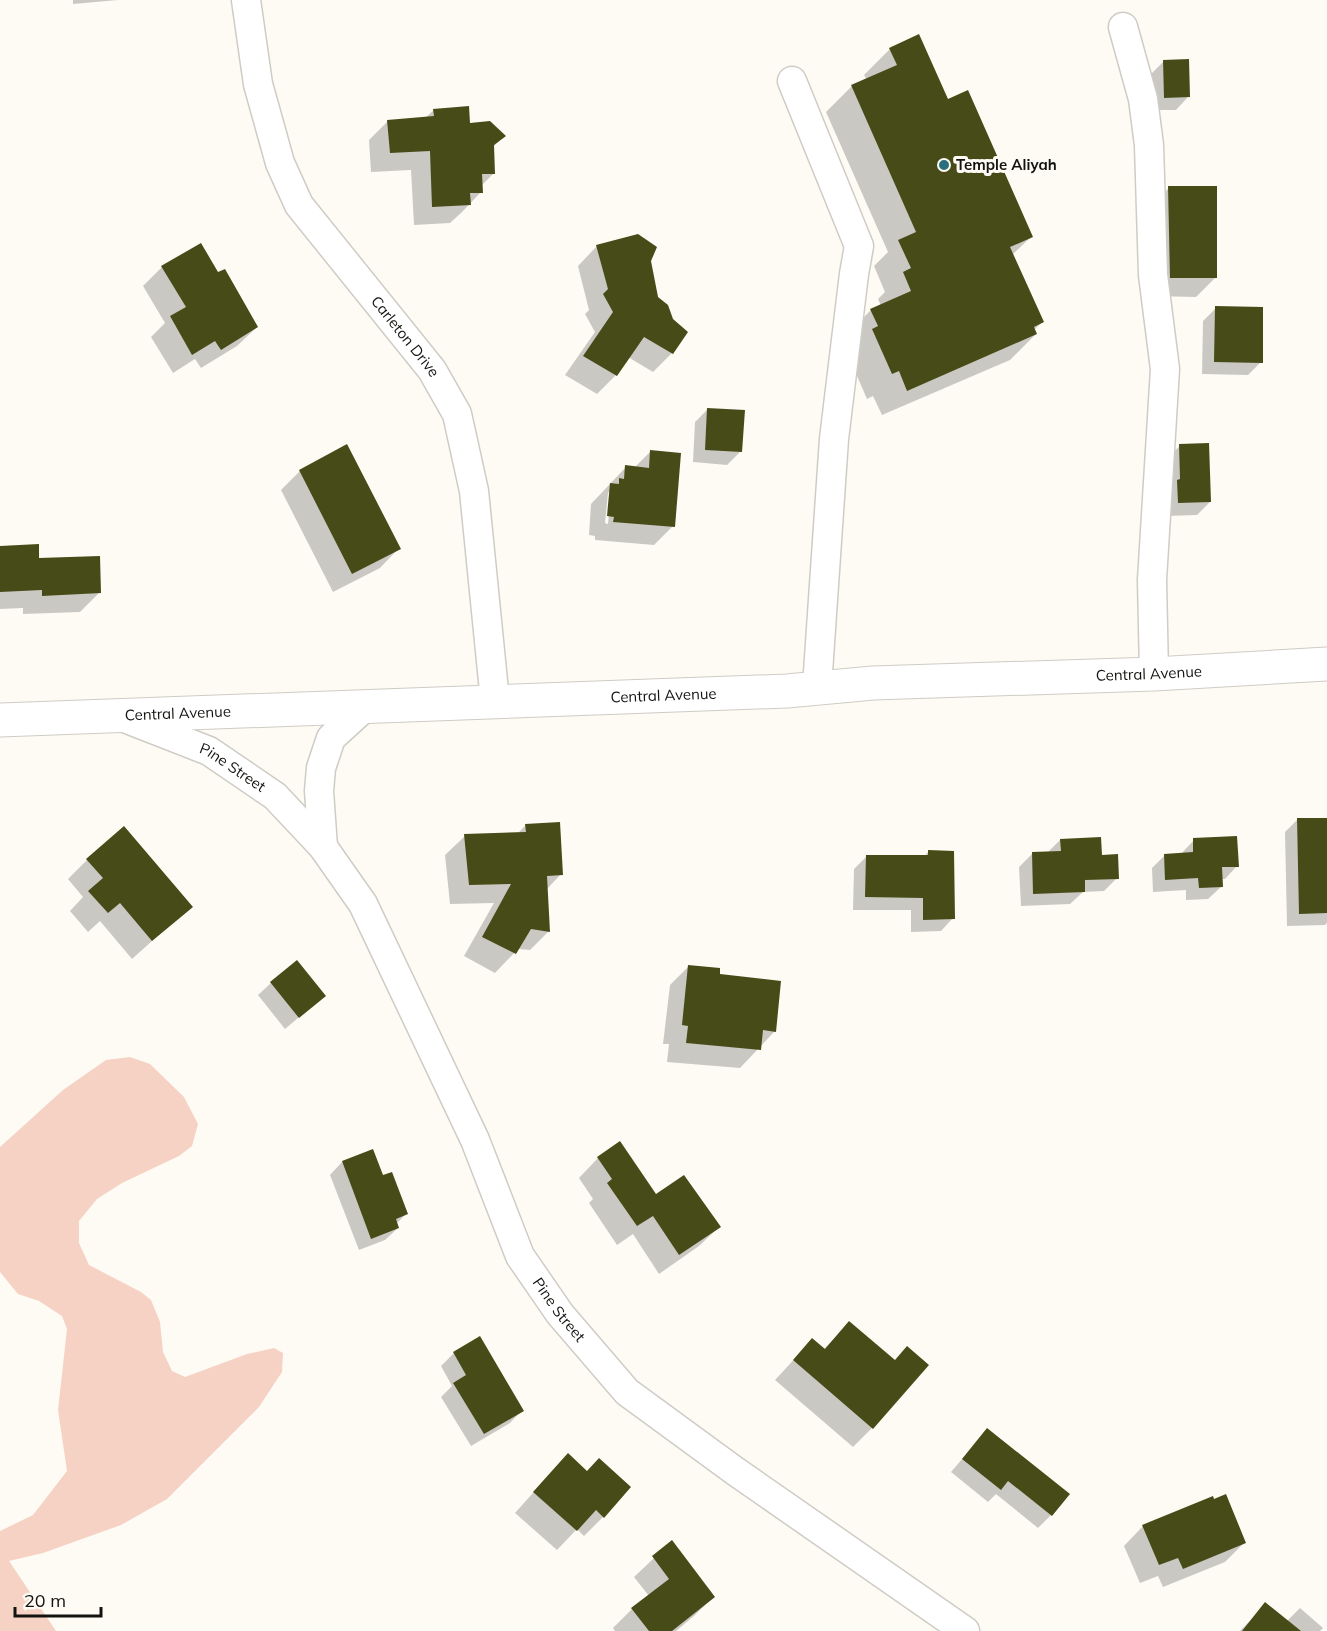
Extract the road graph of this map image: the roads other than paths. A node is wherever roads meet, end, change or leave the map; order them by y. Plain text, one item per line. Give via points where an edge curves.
1 (246, 0) edge
2 (1123, 27) dead end
3 (792, 81) dead end
4 (1327, 664) edge
5 (1154, 674) junction
6 (817, 687) junction
7 (495, 701) junction
8 (366, 706) junction
9 (122, 717) junction
10 (0, 720) edge
11 (323, 847) junction
12 (965, 1631) edge

1 - 7 street, Carleton Drive via 258,84 280,163 299,205 432,370 457,414 474,491
2 - 5 street via 1143,99 1149,146 1153,275 1165,369 1152,580
3 - 6 street via 859,246 834,439
4 - 5 main road, Central Avenue
5 - 6 main road, Central Avenue
6 - 7 main road, Central Avenue
7 - 8 main road, Central Avenue
8 - 9 main road, Central Avenue
8 - 11 street via 331,738 321,768
9 - 10 main road, Central Avenue
9 - 11 street, Pine Street via 209,751 275,796
11 - 12 street, Pine Street via 363,904 475,1140 520,1256 560,1314 627,1392

